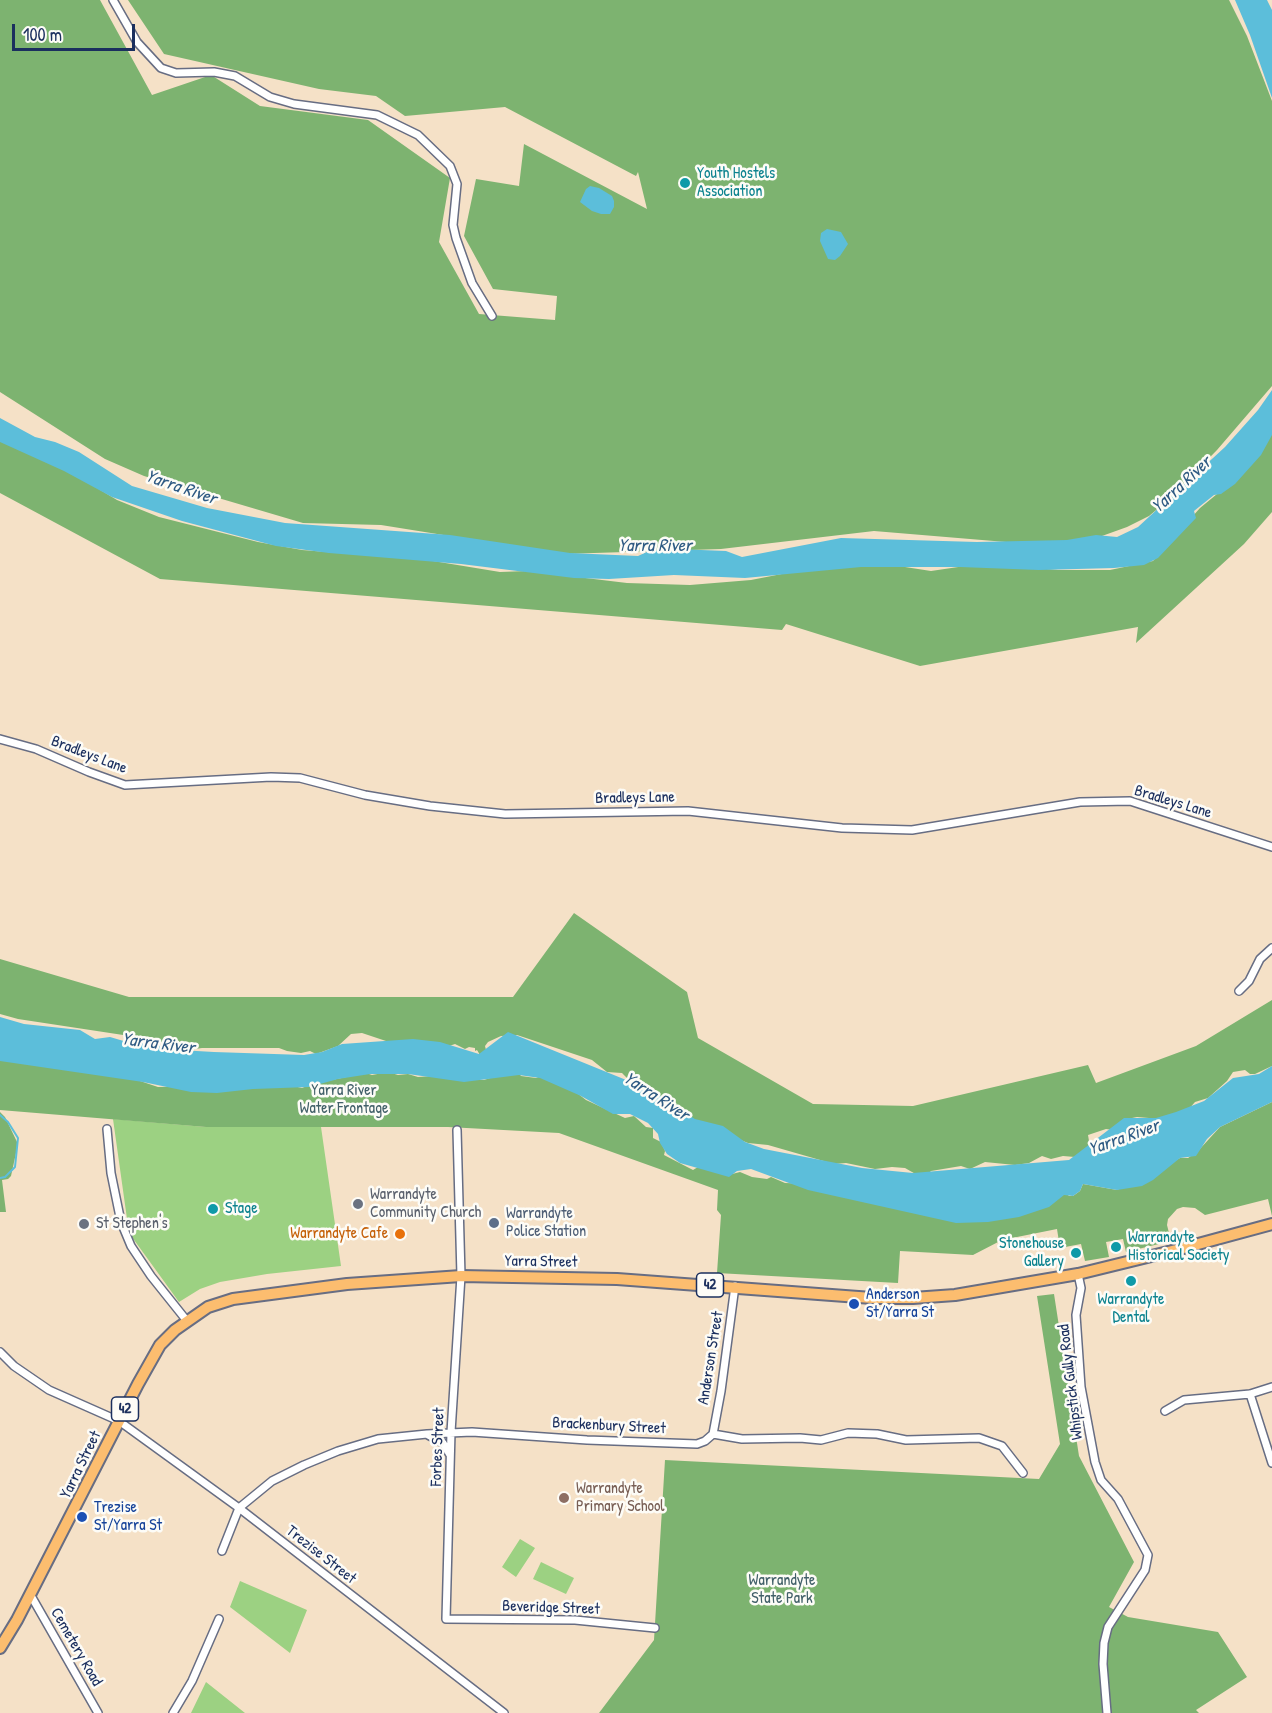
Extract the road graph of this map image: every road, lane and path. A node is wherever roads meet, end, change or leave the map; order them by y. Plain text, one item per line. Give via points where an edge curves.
1 (113, 0) edge
2 (492, 316) dead end
3 (0, 739) edge
4 (1272, 847) edge
5 (1272, 948) edge
6 (1239, 991) dead end
7 (107, 1129) dead end
8 (458, 1130) dead end
9 (1272, 1224) edge
10 (1078, 1274) junction
11 (461, 1276) junction
12 (735, 1286) junction
13 (186, 1322) junction
14 (2, 1356) edge
15 (1272, 1387) edge
16 (1250, 1394) junction
17 (1165, 1411) dead end
18 (119, 1421) junction
19 (452, 1432) junction
20 (427, 1434) junction
21 (713, 1434) junction
22 (451, 1457) junction
23 (1272, 1463) edge
24 (1023, 1473) dead end
25 (239, 1508) junction
26 (222, 1551) dead end
27 (30, 1594) junction
28 (219, 1619) dead end
29 (446, 1619) joint
30 (655, 1628) dead end
31 (0, 1648) edge
32 (98, 1713) edge
33 (173, 1713) edge
34 (504, 1713) edge
35 (1107, 1713) edge

1 - 2 street via 138,42 160,68 176,73 235,76 270,97 377,115 418,135 450,166 457,184 453,225 456,238 472,284
3 - 4 street, Bradleys Lane via 36,749 125,785 300,778 365,795 505,814 688,811 842,828 912,830 1080,802 1130,801
5 - 6 street
7 - 13 street via 121,1222 131,1246
8 - 11 street, Forbes Street
9 - 10 main road, Yarra Street / 42
10 - 12 main road, Yarra Street / 42 via 913,1298
10 - 35 street, Whipstick Gully Road via 1081,1288 1076,1315 1081,1387 1095,1462 1101,1480 1118,1499 1148,1555 1145,1570 1108,1627 1103,1664
11 - 12 main road, Yarra Street / 42
11 - 13 main road, Yarra Street / 42 via 256,1294 208,1307
11 - 19 street, Forbes Street
12 - 21 street, Anderson Street
13 - 18 main road, Yarra Street / 42 via 160,1345
14 - 18 street, Trezise Street via 49,1390
15 - 16 street
16 - 17 street via 1184,1400
16 - 23 street
18 - 25 street, Trezise Street
18 - 27 main road, Yarra Street / 42
19 - 20 street, Brackenbury Street
19 - 21 street, Brackenbury Street via 697,1444
19 - 22 street, Forbes Street
20 - 22 street via 443,1443
20 - 25 street, Brackenbury Street via 378,1439 304,1464 272,1481
21 - 24 street, Brackenbury Street via 742,1439 821,1440 849,1433 906,1440 979,1438 1002,1446
22 - 29 street, Forbes Street
25 - 26 street, Brackenbury Street
25 - 34 street, Trezise Street
27 - 31 main road, Yarra Street / 42
27 - 32 street, Cemetery Road
28 - 33 street via 192,1681
29 - 30 street, Beveridge Street via 575,1620

